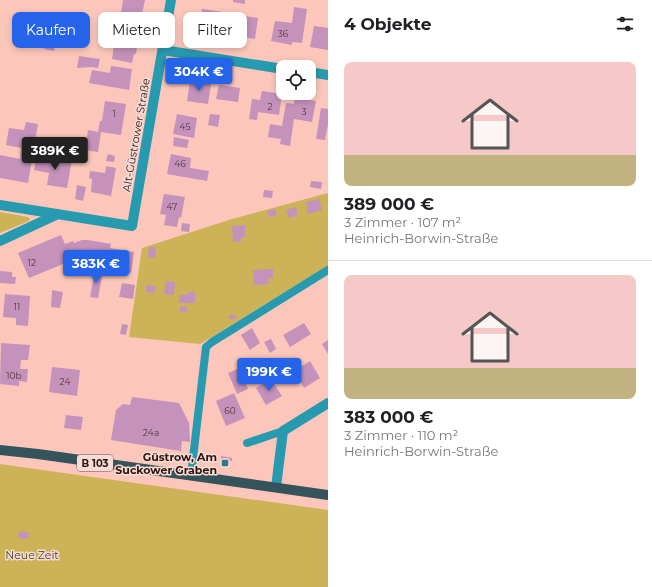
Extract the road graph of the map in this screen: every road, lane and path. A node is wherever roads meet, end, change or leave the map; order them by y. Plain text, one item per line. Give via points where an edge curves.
1 (172, 0) edge
2 (163, 50) junction
3 (276, 67) edge
4 (316, 73) edge
5 (328, 75) edge
6 (0, 205) edge
7 (58, 214) junction
8 (0, 241) edge
9 (328, 270) edge
10 (328, 403) edge
11 (283, 431) junction
12 (247, 443) dead end
13 (0, 450) edge
14 (191, 476) junction
15 (276, 487) junction
16 (328, 495) edge

1 - 2 street, Alt-Güstrower Straße
2 - 3 street
2 - 7 street, Alt-Güstrower Straße via 132,226
4 - 5 street
6 - 7 street
7 - 8 street
9 - 14 lane via 206,347
10 - 11 street
11 - 12 lane
11 - 15 street
13 - 14 main road, B 103
14 - 15 main road, B 103
15 - 16 main road, B 103

